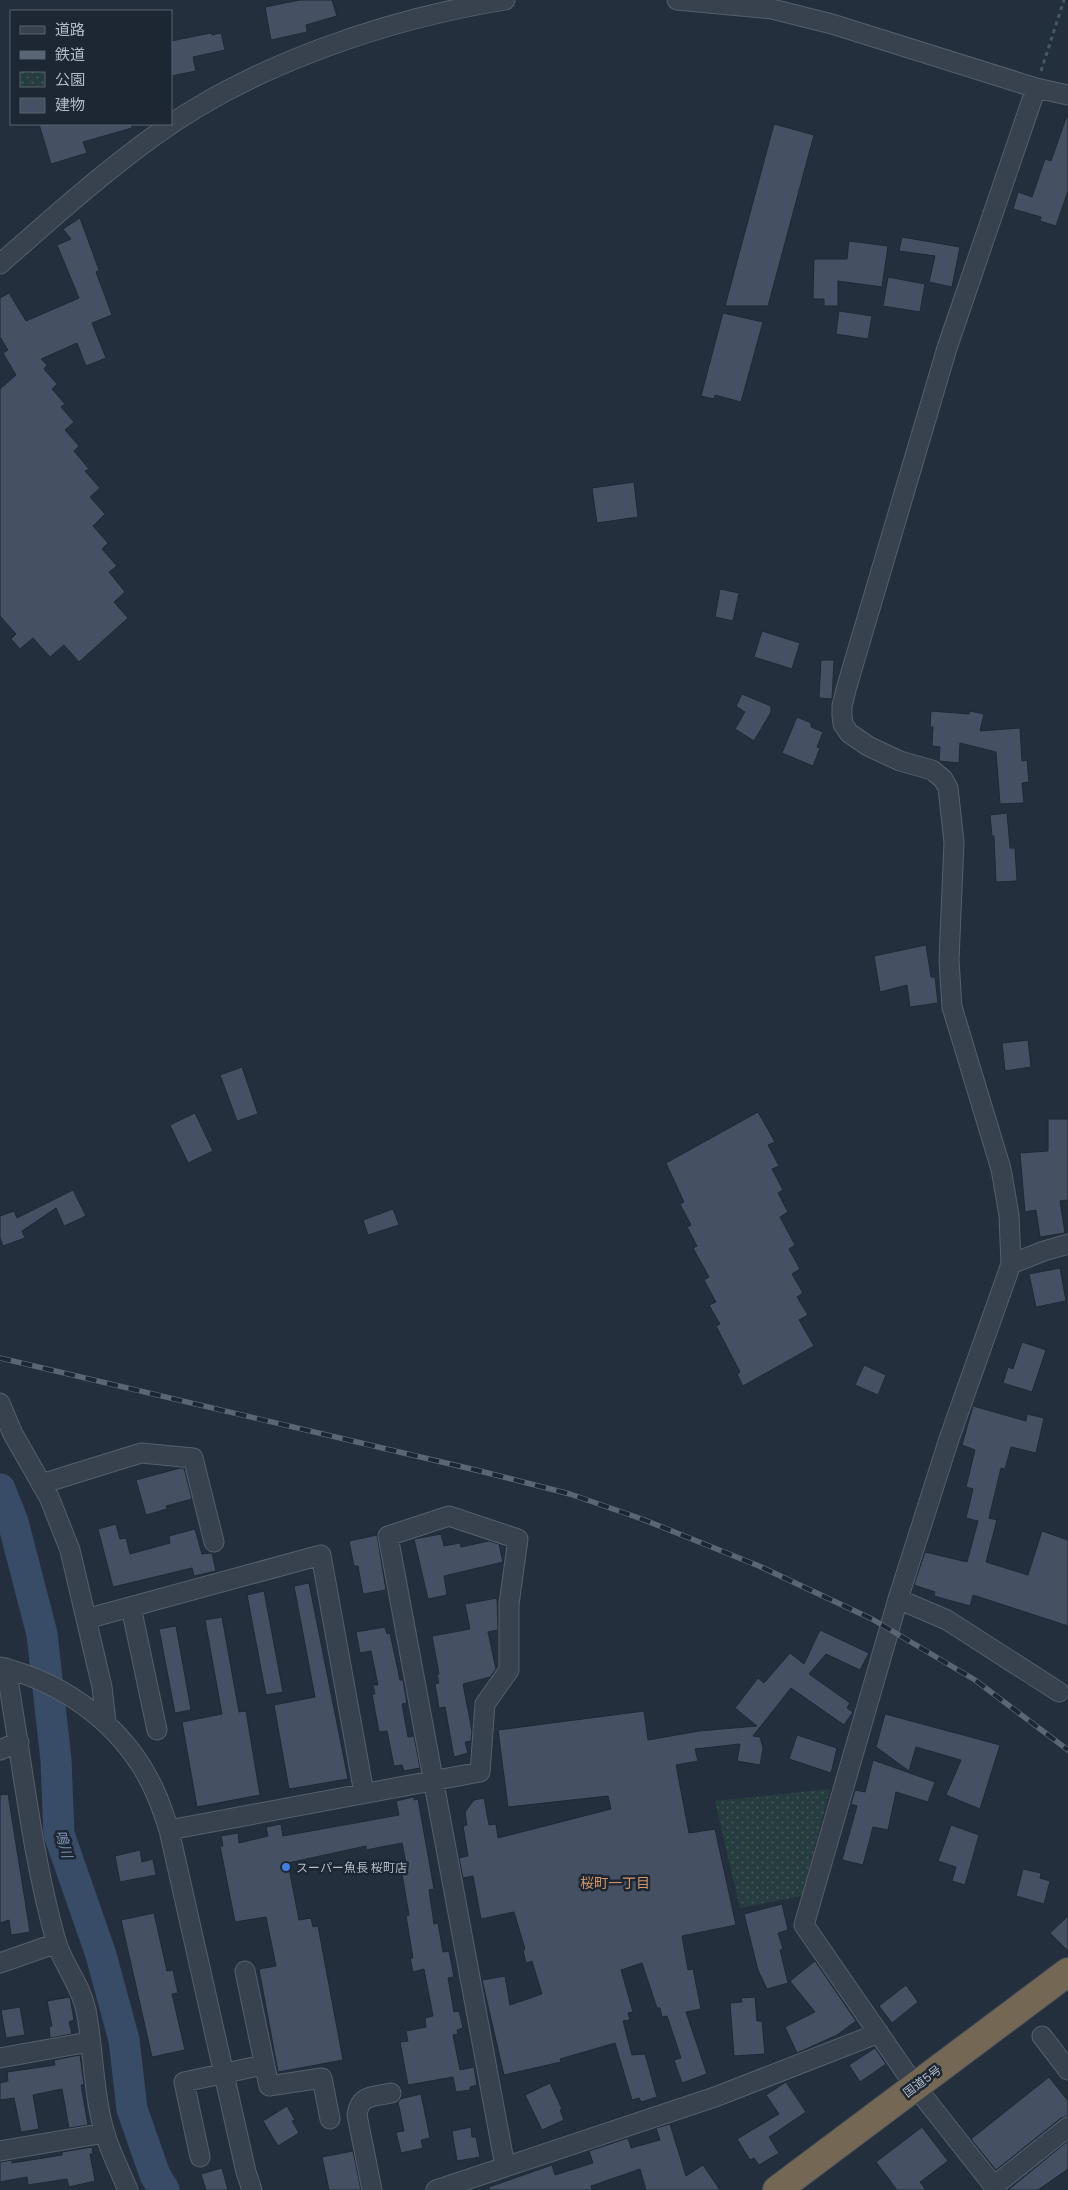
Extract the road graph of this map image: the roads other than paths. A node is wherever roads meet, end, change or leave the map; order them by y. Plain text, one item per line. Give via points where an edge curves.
1 (505, 0) edge
2 (677, 0) edge
3 (1036, 88) junction
4 (1068, 95) edge
5 (172, 124) edge
6 (171, 125) edge
7 (0, 264) edge
8 (1068, 1244) edge
9 (1012, 1264) junction
10 (0, 1403) edge
11 (42, 1484) junction
12 (214, 1542) dead end
13 (898, 1598) junction
14 (131, 1607) junction
15 (86, 1619) junction
16 (3, 1668) edge
17 (1060, 1692) dead end
18 (106, 1722) junction
19 (157, 1730) dead end
20 (19, 1742) junction
21 (0, 1750) edge
22 (434, 1779) junction
23 (364, 1793) junction
24 (169, 1830) junction
25 (57, 1942) junction
26 (0, 1963) edge
27 (245, 1971) dead end
28 (1068, 1972) edge
29 (878, 2033) junction
30 (1042, 2036) dead end
31 (89, 2042) junction
32 (0, 2058) edge
33 (263, 2065) junction
34 (1068, 2070) edge
35 (223, 2074) junction
36 (915, 2086) junction
37 (391, 2093) dead end
38 (330, 2119) dead end
39 (1068, 2128) edge
40 (105, 2133) junction
41 (0, 2151) edge
42 (200, 2157) dead end
43 (505, 2166) junction
44 (995, 2188) edge
45 (128, 2190) edge
46 (252, 2190) edge
47 (372, 2190) edge
48 (436, 2190) edge
49 (777, 2190) edge

1 - 5 street via 414,20 295,59 204,104
2 - 3 street via 772,9 832,24
3 - 4 street
3 - 9 street via 947,348 847,686 842,716 849,733 868,746 932,770 948,788 954,842 949,960 952,1007 1001,1170 1009,1215
6 - 7 street via 94,183
8 - 9 street
9 - 13 street via 949,1439
10 - 11 street via 13,1434
11 - 12 street via 141,1453 193,1458
11 - 15 street via 70,1550
13 - 17 street via 947,1620
13 - 29 street via 804,1925
14 - 15 street
14 - 19 street
14 - 23 street via 321,1555
15 - 18 street via 102,1687
16 - 18 street via 26,1673 71,1696
16 - 20 street
18 - 24 street via 139,1762 156,1794
20 - 21 street
20 - 25 street via 41,1878
22 - 22 street via 388,1536 449,1516 518,1539 509,1604 509,1670 485,1704 480,1772
22 - 23 street
22 - 43 street
23 - 24 street
24 - 35 street
25 - 26 street
25 - 31 street via 77,1982 86,2010
27 - 33 street
28 - 36 highway, 国道5号
29 - 36 street
29 - 43 street via 715,2097
30 - 34 street
31 - 32 street
31 - 40 street
33 - 35 street
33 - 38 street via 269,2086 322,2078
35 - 42 street via 184,2082
35 - 46 street
36 - 44 street
36 - 49 highway, 国道5号
37 - 47 street via 364,2099 359,2104 357,2115
39 - 44 street
40 - 41 street
40 - 45 street
43 - 48 street

